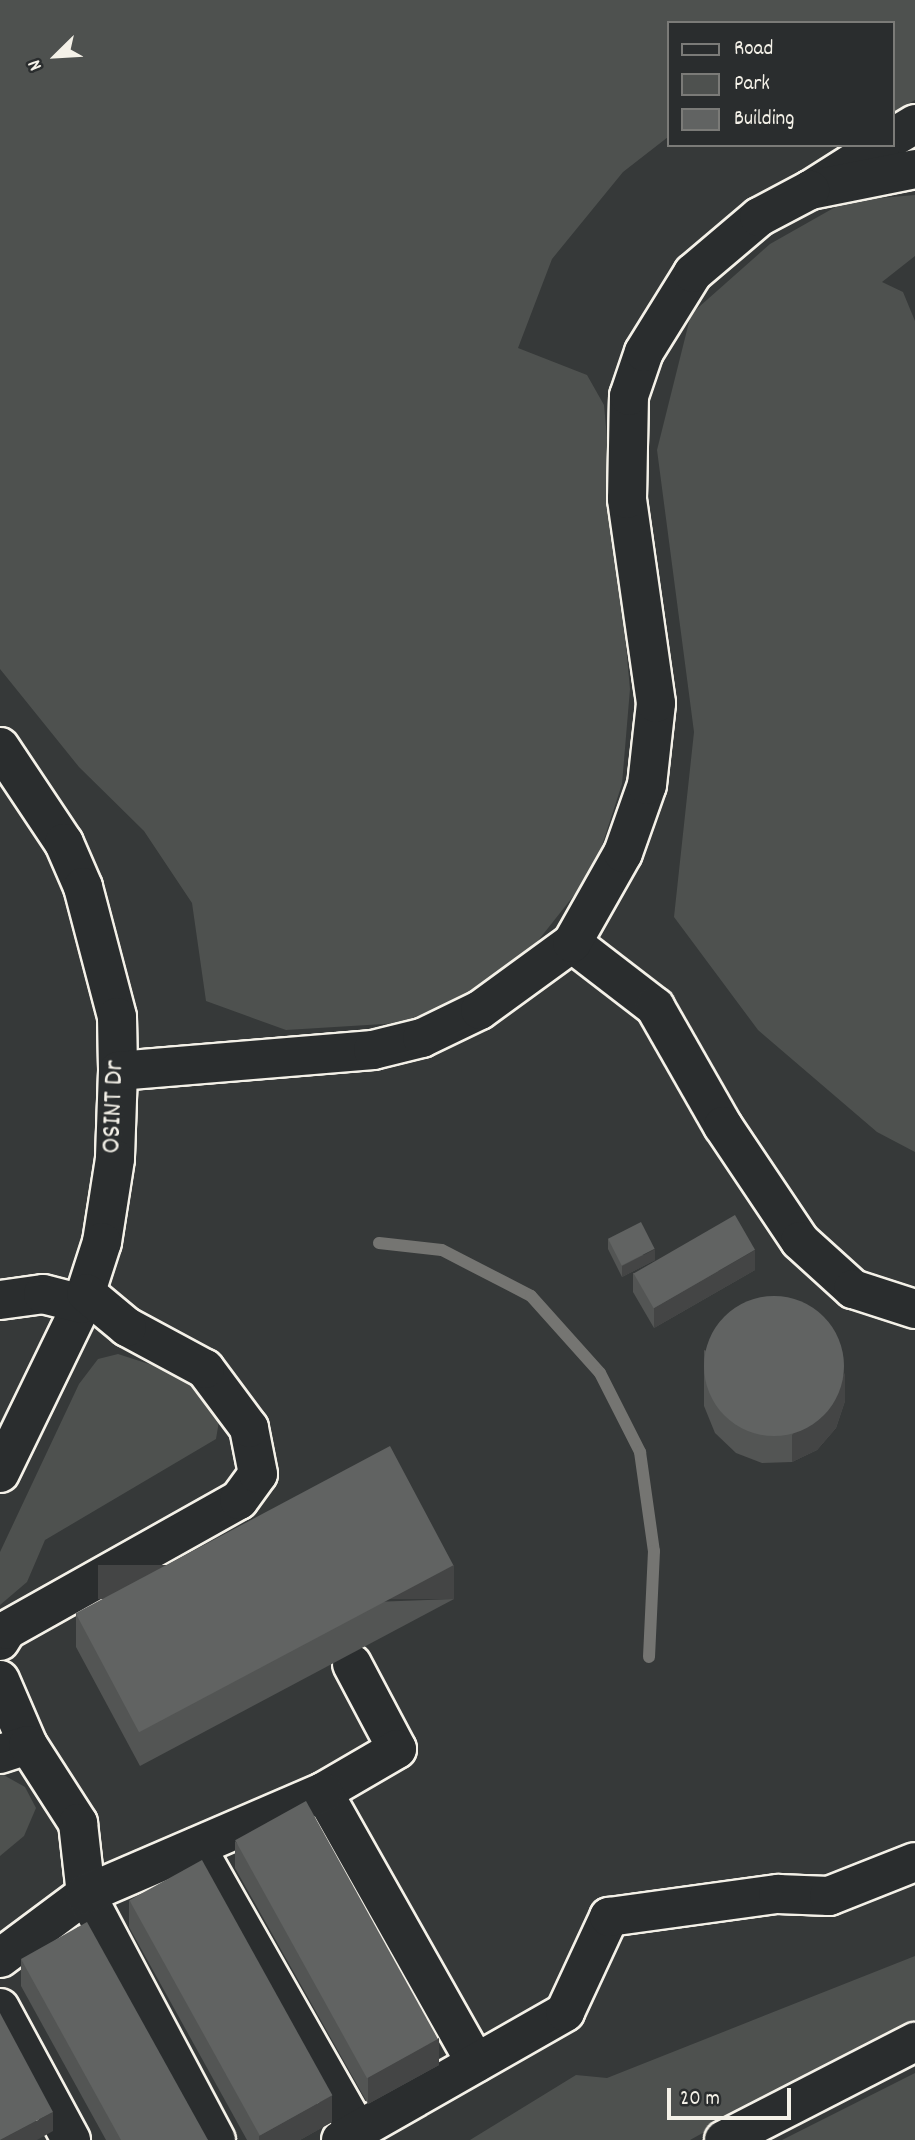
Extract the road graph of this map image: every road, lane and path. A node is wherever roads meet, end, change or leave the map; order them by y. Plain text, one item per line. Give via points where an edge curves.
1 (915, 124) edge
2 (894, 137) edge
3 (878, 147) edge
4 (915, 169) edge
5 (810, 190) junction
6 (0, 747) edge
7 (572, 943) junction
8 (118, 1071) junction
9 (84, 1298) junction
10 (0, 1300) edge
11 (915, 1309) edge
12 (0, 1473) edge
13 (0, 1641) edge
14 (352, 1664) dead end
15 (0, 1680) edge
16 (14, 1749) edge
17 (323, 1792) junction
18 (196, 1847) junction
19 (915, 1862) edge
20 (86, 1894) junction
21 (0, 1958) edge
22 (0, 2008) edge
23 (915, 2042) edge
24 (476, 2063) junction
25 (349, 2135) edge
26 (71, 2140) edge
27 (216, 2140) edge
28 (724, 2140) edge

1 - 2 street
3 - 5 street
4 - 5 street
5 - 7 street via 758,218 693,273 644,352 629,396 627,499 656,703 647,785 623,853
6 - 8 street, OSINT Dr via 64,843 83,887 117,1017
7 - 8 street via 480,1010 422,1038 373,1050
7 - 11 street via 655,1007 723,1126 800,1241 853,1289
8 - 9 street, OSINT Dr via 115,1159
9 - 10 street via 43,1294
9 - 12 street, OSINT Dr
9 - 13 street via 205,1369 249,1428 257,1474 239,1500 7,1630
14 - 17 street via 397,1749
15 - 16 street
16 - 20 street via 78,1823
17 - 18 street
17 - 24 street
18 - 20 street
18 - 25 street
19 - 24 street via 829,1896 778,1894 609,1917 565,2012
20 - 21 street
20 - 27 street
22 - 26 street
23 - 28 street
24 - 25 street

